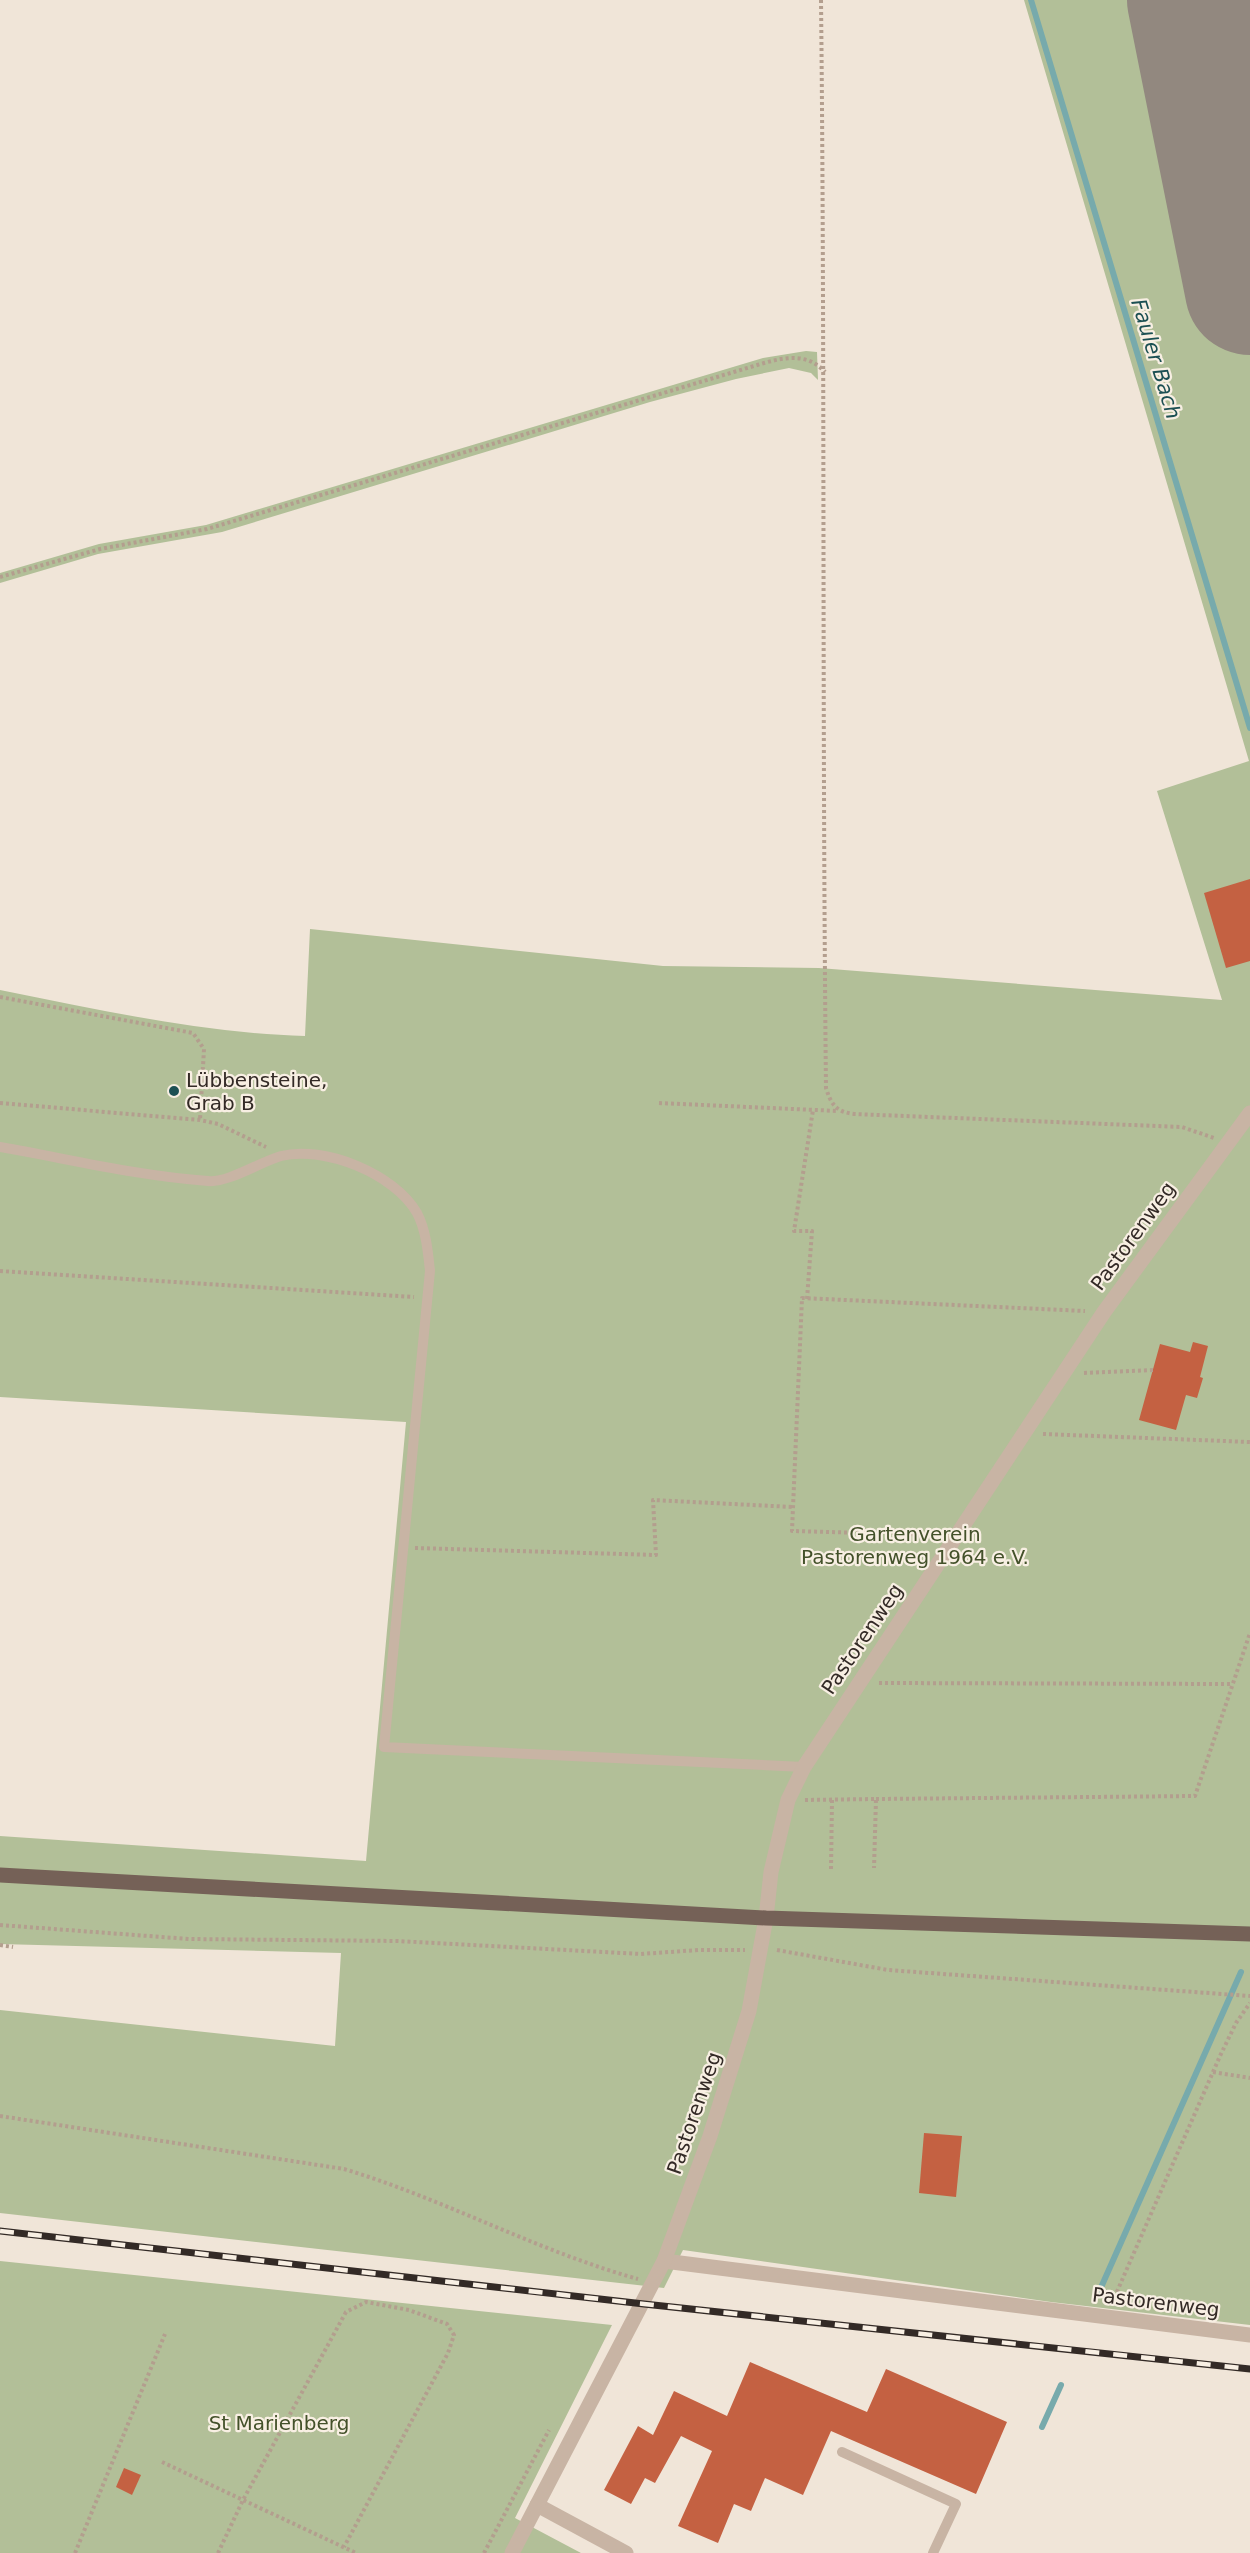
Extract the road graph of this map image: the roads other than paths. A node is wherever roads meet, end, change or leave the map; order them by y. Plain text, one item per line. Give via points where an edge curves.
1 (1250, 1113) edge
2 (0, 1147) edge
3 (804, 1767) junction
4 (0, 1875) edge
5 (766, 1918) junction
6 (1250, 1934) edge
7 (664, 2261) junction
8 (1250, 2335) edge
9 (842, 2452) dead end
10 (537, 2505) junction
11 (512, 2553) edge
12 (626, 2553) edge
13 (933, 2553) edge

1 - 3 street, Pastorenweg via 1062,1373
2 - 3 lane via 211,1182 283,1156 304,1153 354,1164 404,1196 417,1213 430,1271 384,1747
3 - 5 street, Pastorenweg via 788,1800 771,1872
4 - 5 main road
5 - 6 main road
5 - 7 street, Pastorenweg via 751,2003 734,2061
7 - 8 street, Pastorenweg
7 - 10 street, Pastorenweg
9 - 13 lane via 956,2504
10 - 11 street, Pastorenweg
10 - 12 street

